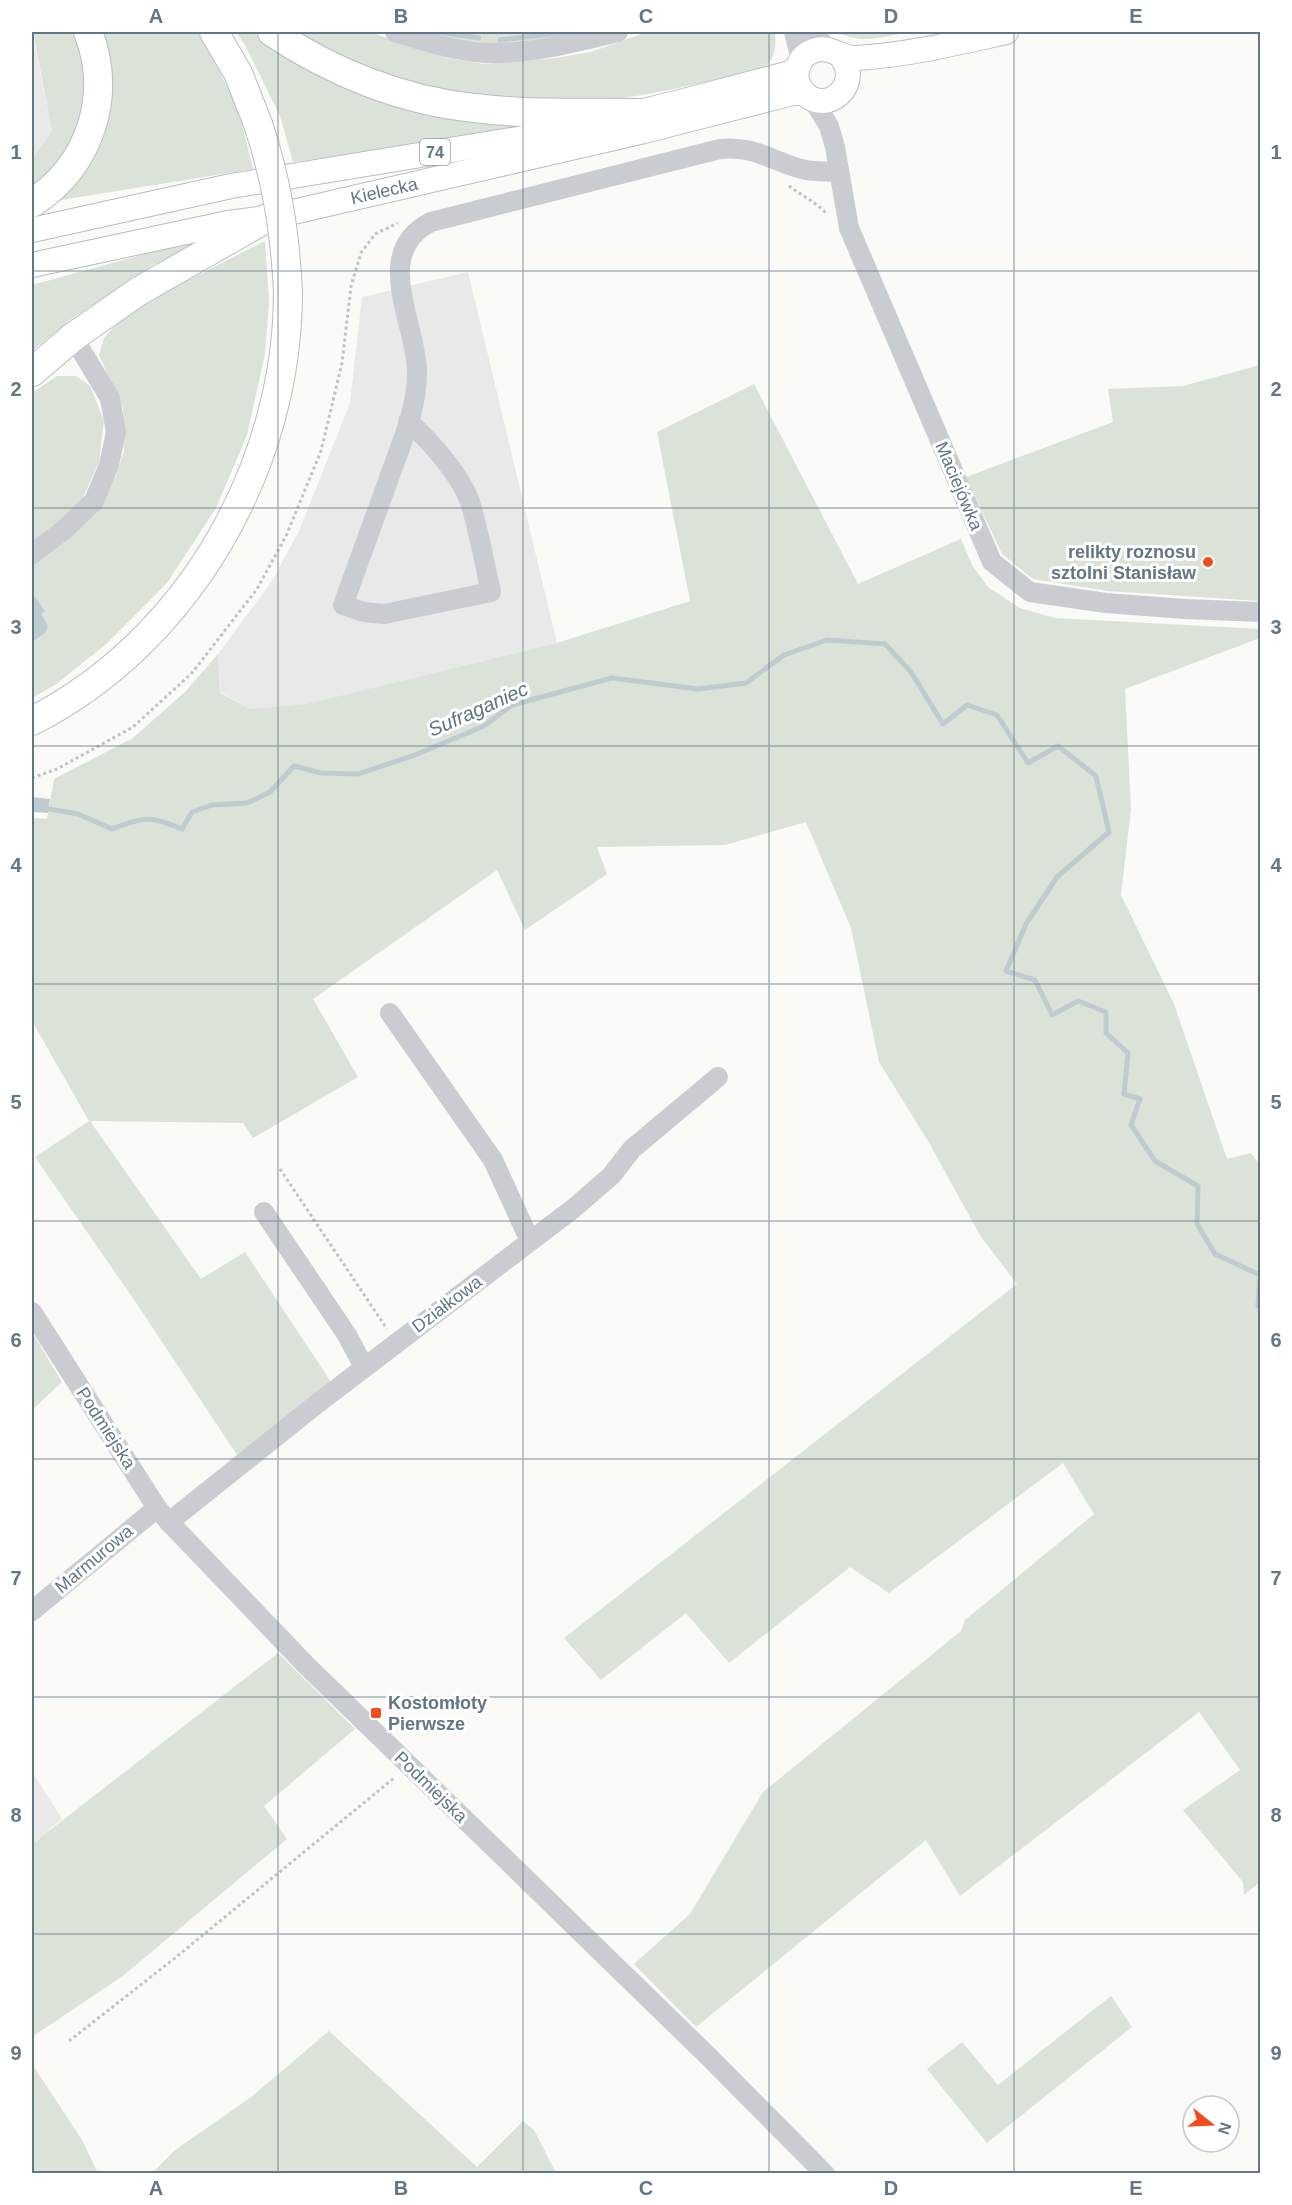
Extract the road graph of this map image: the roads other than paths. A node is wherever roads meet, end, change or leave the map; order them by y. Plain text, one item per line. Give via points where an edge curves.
1 (88, 32) edge
2 (214, 32) edge
3 (272, 32) edge
4 (395, 32) edge
5 (618, 32) edge
6 (794, 32) edge
7 (1006, 32) edge
8 (833, 49) edge
9 (921, 51) junction
10 (799, 63) junction
11 (844, 88) junction
12 (808, 96) junction
13 (639, 113) junction
14 (835, 147) junction
15 (839, 171) junction
16 (32, 203) edge
17 (267, 218) junction
18 (32, 230) edge
19 (32, 265) edge
20 (73, 337) junction
21 (32, 372) edge
22 (408, 421) junction
23 (32, 554) edge
24 (1260, 612) edge
25 (32, 721) edge
26 (390, 1013) dead end
27 (718, 1077) dead end
28 (264, 1212) dead end
29 (530, 1241) junction
30 (32, 1312) edge
31 (364, 1367) junction
32 (163, 1515) junction
33 (32, 1611) edge
34 (825, 2174) edge

1 - 16 highway via 98,69 94,122 74,165
2 - 25 highway, bridge via 238,74 258,124 284,227 288,292 284,354 273,413 235,513 178,600 141,640 94,680
3 - 13 highway via 359,78 393,91 449,104 533,112
4 - 5 street via 484,53 529,51
6 - 10 street
7 - 9 main road, 74
8 - 9 main road, 74
8 - 10 main road, 74 via 813,50
8 - 11 main road via 847,68
9 - 11 main road, 74
10 - 12 main road via 797,79
10 - 13 main road, Kielecka / 74 via 790,73
11 - 12 main road, 74 via 829,100
11 - 14 street, Maciejówka
12 - 14 street, Maciejówka via 829,126
12 - 17 main road, Kielecka / 74 via 793,93
13 - 18 main road, Kielecka / 74 via 554,133 187,194
14 - 15 street, Maciejówka
15 - 22 street via 808,171 754,151 720,149 420,227 410,237 399,268 417,369 417,387
15 - 24 street, Maciejówka via 849,228 992,562 1030,591 1106,603
17 - 19 main road, Kielecka / 74
17 - 20 highway via 139,291
20 - 21 highway
20 - 23 street via 110,398 116,432 109,465 94,501
22 - 22 street via 452,471 469,501 491,592 384,614 364,612 343,605
26 - 29 street via 493,1160
27 - 29 street, Działkowa via 632,1149 604,1182
28 - 31 street via 347,1335
29 - 31 street, Działkowa
30 - 32 street, Podmiejska
31 - 32 street, Działkowa
32 - 33 street, Marmurowa
32 - 34 street, Podmiejska via 306,1665

